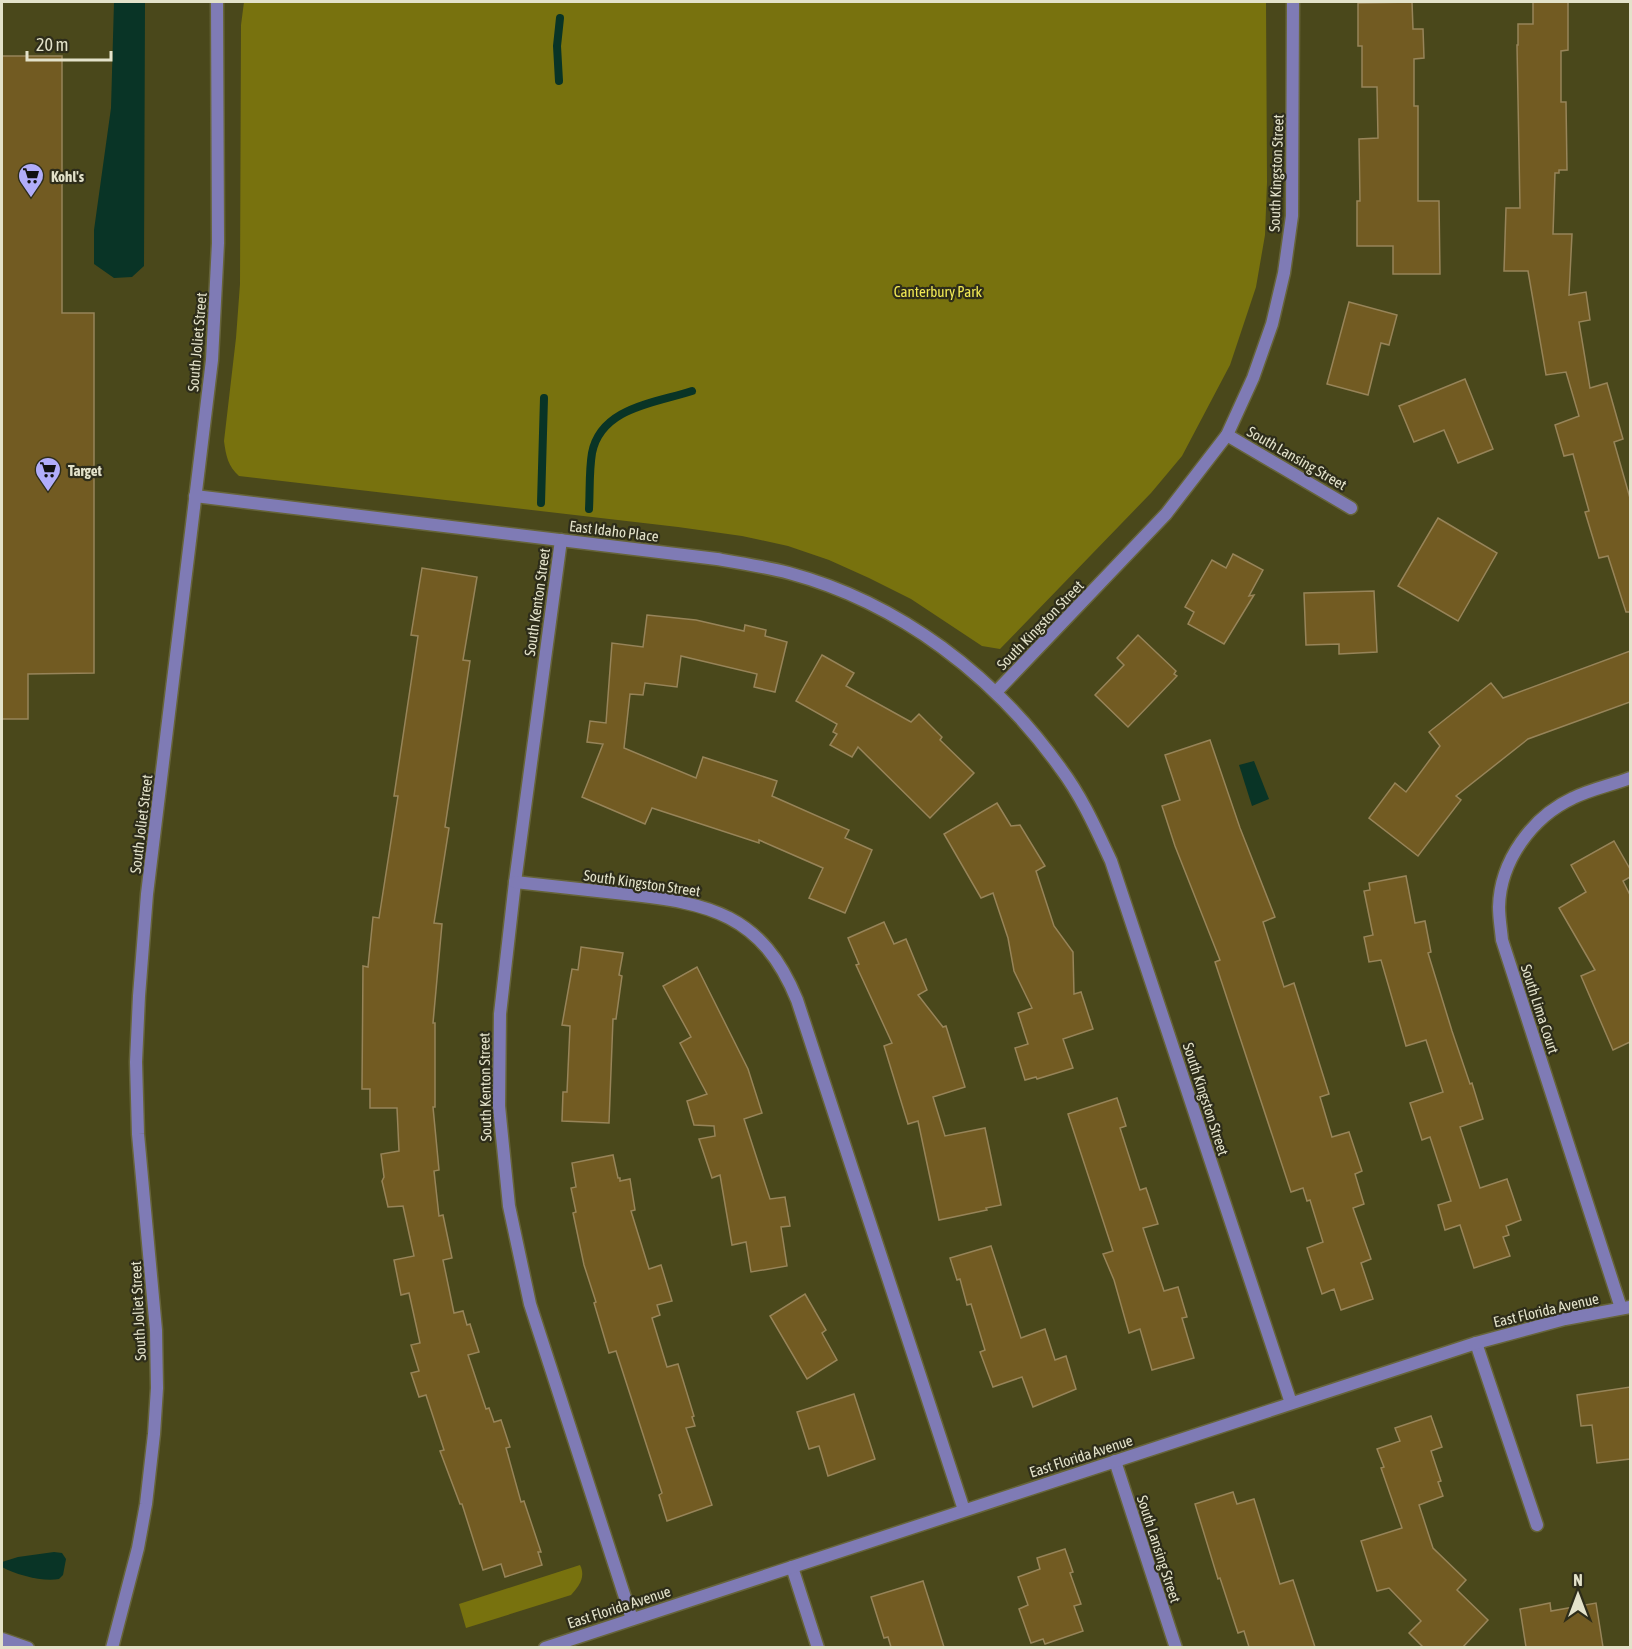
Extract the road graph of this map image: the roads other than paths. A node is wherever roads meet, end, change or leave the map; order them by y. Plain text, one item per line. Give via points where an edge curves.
1 (217, 2) edge
2 (1293, 2) edge
3 (1227, 435) junction
4 (195, 496) junction
5 (1351, 508) dead end
6 (561, 540) junction
7 (996, 692) junction
8 (1630, 778) edge
9 (515, 882) junction
10 (1626, 1308) edge
11 (1476, 1343) junction
12 (1291, 1403) junction
13 (1114, 1461) junction
14 (964, 1510) junction
15 (1537, 1525) dead end
16 (792, 1567) junction
17 (632, 1619) junction
18 (2, 1639) edge
19 (28, 1647) edge
20 (112, 1647) edge
21 (545, 1647) edge
22 (818, 1647) edge
23 (1176, 1647) edge

1 - 4 street, South Joliet Street via 216,303
2 - 3 street, South Kingston Street via 1292,216 1284,273 1272,324
3 - 5 street, South Lansing Street
3 - 7 street, South Kingston Street via 1166,514
4 - 6 street, East Idaho Place
4 - 20 street, South Joliet Street via 138,996 138,1134 156,1330 154,1434 138,1548
6 - 7 street, East Idaho Place via 717,559 790,573 886,611 971,668
6 - 9 street, South Kenton Street
7 - 12 street, South Kingston Street via 1032,729 1063,770 1111,861
8 - 10 street, South Lima Court via 1574,797 1550,811 1530,830 1513,855 1503,880 1499,907 1502,940
9 - 14 street, South Kingston Street via 704,906 757,937 777,961 797,1000
9 - 17 street, South Kenton Street via 498,1056 509,1206 530,1304
10 - 11 street, East Florida Avenue via 1565,1319
11 - 12 street, East Florida Avenue
11 - 15 street
12 - 13 street, East Florida Avenue
13 - 14 street, East Florida Avenue
13 - 23 street, South Lansing Street
14 - 16 street, East Florida Avenue
16 - 17 street, East Florida Avenue
16 - 22 street
17 - 21 street, East Florida Avenue
18 - 19 street

